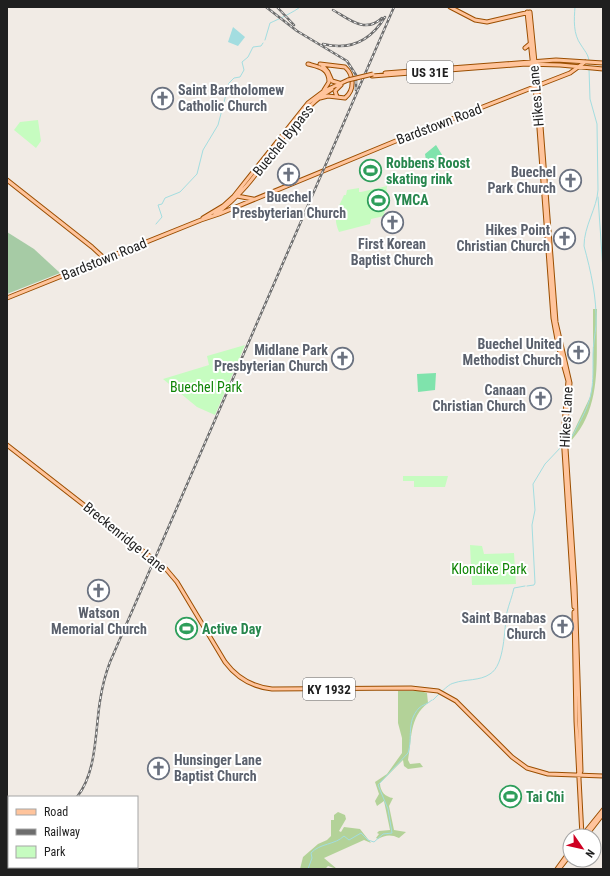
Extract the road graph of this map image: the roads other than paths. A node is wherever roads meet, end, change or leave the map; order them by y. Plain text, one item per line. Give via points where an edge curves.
1 (450, 7) edge
2 (528, 12) junction
3 (531, 42) junction
4 (525, 48) dead end
5 (532, 55) junction
6 (556, 60) junction
7 (528, 61) junction
8 (586, 62) junction
9 (534, 63) junction
10 (603, 63) edge
11 (308, 64) dead end
12 (543, 65) junction
13 (560, 65) junction
14 (579, 67) junction
15 (603, 68) edge
16 (373, 75) junction
17 (341, 84) junction
18 (536, 86) junction
19 (320, 94) junction
20 (338, 98) junction
21 (317, 99) junction
22 (315, 108) dead end
23 (263, 161) dead end
24 (254, 175) junction
25 (7, 180) edge
26 (236, 196) junction
27 (255, 199) junction
28 (228, 203) junction
29 (231, 209) junction
30 (209, 216) junction
31 (96, 250) junction
32 (100, 253) junction
33 (114, 254) junction
34 (104, 258) junction
35 (95, 262) junction
36 (7, 298) edge
37 (564, 444) junction
38 (7, 445) edge
39 (575, 598) junction
40 (579, 776) junction
41 (603, 776) edge
42 (603, 810) edge
43 (603, 814) edge
44 (582, 828) edge
45 (588, 828) edge
46 (592, 828) edge

1 - 2 main road via 475,20 487,22
2 - 3 main road, Hikes Lane
2 - 9 main road
3 - 4 main road
3 - 5 main road, Hikes Lane
5 - 7 main road
5 - 9 main road, Hikes Lane
6 - 8 main road, Buechel Bypass / US 31E
6 - 9 main road, Buechel Bypass / US 31E
6 - 12 main road
6 - 13 main road
7 - 9 main road, Buechel Bypass / US 31E
7 - 16 main road, Buechel Bypass / US 31E
8 - 10 main road, US 31E
8 - 14 main road, Bardstown Road
9 - 12 main road, Buechel Bypass / US 31E
9 - 16 main road, Buechel Bypass / US 31E
9 - 18 main road, Hikes Lane
11 - 19 main road via 323,69 327,74 328,84
12 - 13 main road, Buechel Bypass / US 31E
13 - 14 main road, Buechel Bypass / US 31E
14 - 15 main road, Bardstown Road / US 31E
14 - 18 main road, Bardstown Road
16 - 17 main road, Buechel Bypass / US 31E, bridge
17 - 19 main road, Buechel Bypass / US 31E
17 - 20 main road via 334,92
17 - 20 main road via 332,81 328,70 320,64 342,66 350,72 350,93 344,98
17 - 21 main road, Buechel Bypass / US 31E
18 - 27 main road, Bardstown Road
18 - 37 main road, Hikes Lane via 553,318 568,381 563,416
19 - 26 main road, Buechel Bypass / US 31E via 297,115
20 - 21 main road via 328,96
21 - 22 main road
21 - 24 main road, Buechel Bypass / US 31E via 299,117
23 - 24 main road
24 - 26 main road, Buechel Bypass / US 31E
25 - 31 main road
26 - 27 main road
26 - 28 main road, Buechel Bypass / US 31E
27 - 29 main road, Bardstown Road
28 - 29 main road
28 - 30 main road, Buechel Bypass / US 31E
29 - 30 main road, Bardstown Road
30 - 33 main road, Bardstown Road / US 31E
31 - 32 main road
31 - 35 main road via 99,256
32 - 33 main road
32 - 34 main road
33 - 34 main road, Bardstown Road / US 31E
34 - 35 main road, Bardstown Road / US 31E
35 - 36 main road, Bardstown Road / US 31E
37 - 39 main road, Hikes Lane
37 - 39 main road, Hikes Lane
38 - 40 main road, Breckenridge Lane / KY 1932 via 166,568 225,662 245,681 258,687 272,689 415,688 438,691 456,701 522,766 545,774
39 - 40 main road, Hikes Lane
40 - 41 main road, Breckenridge Lane / KY 1932
40 - 44 main road, Hikes Lane
42 - 45 main road
43 - 46 main road

